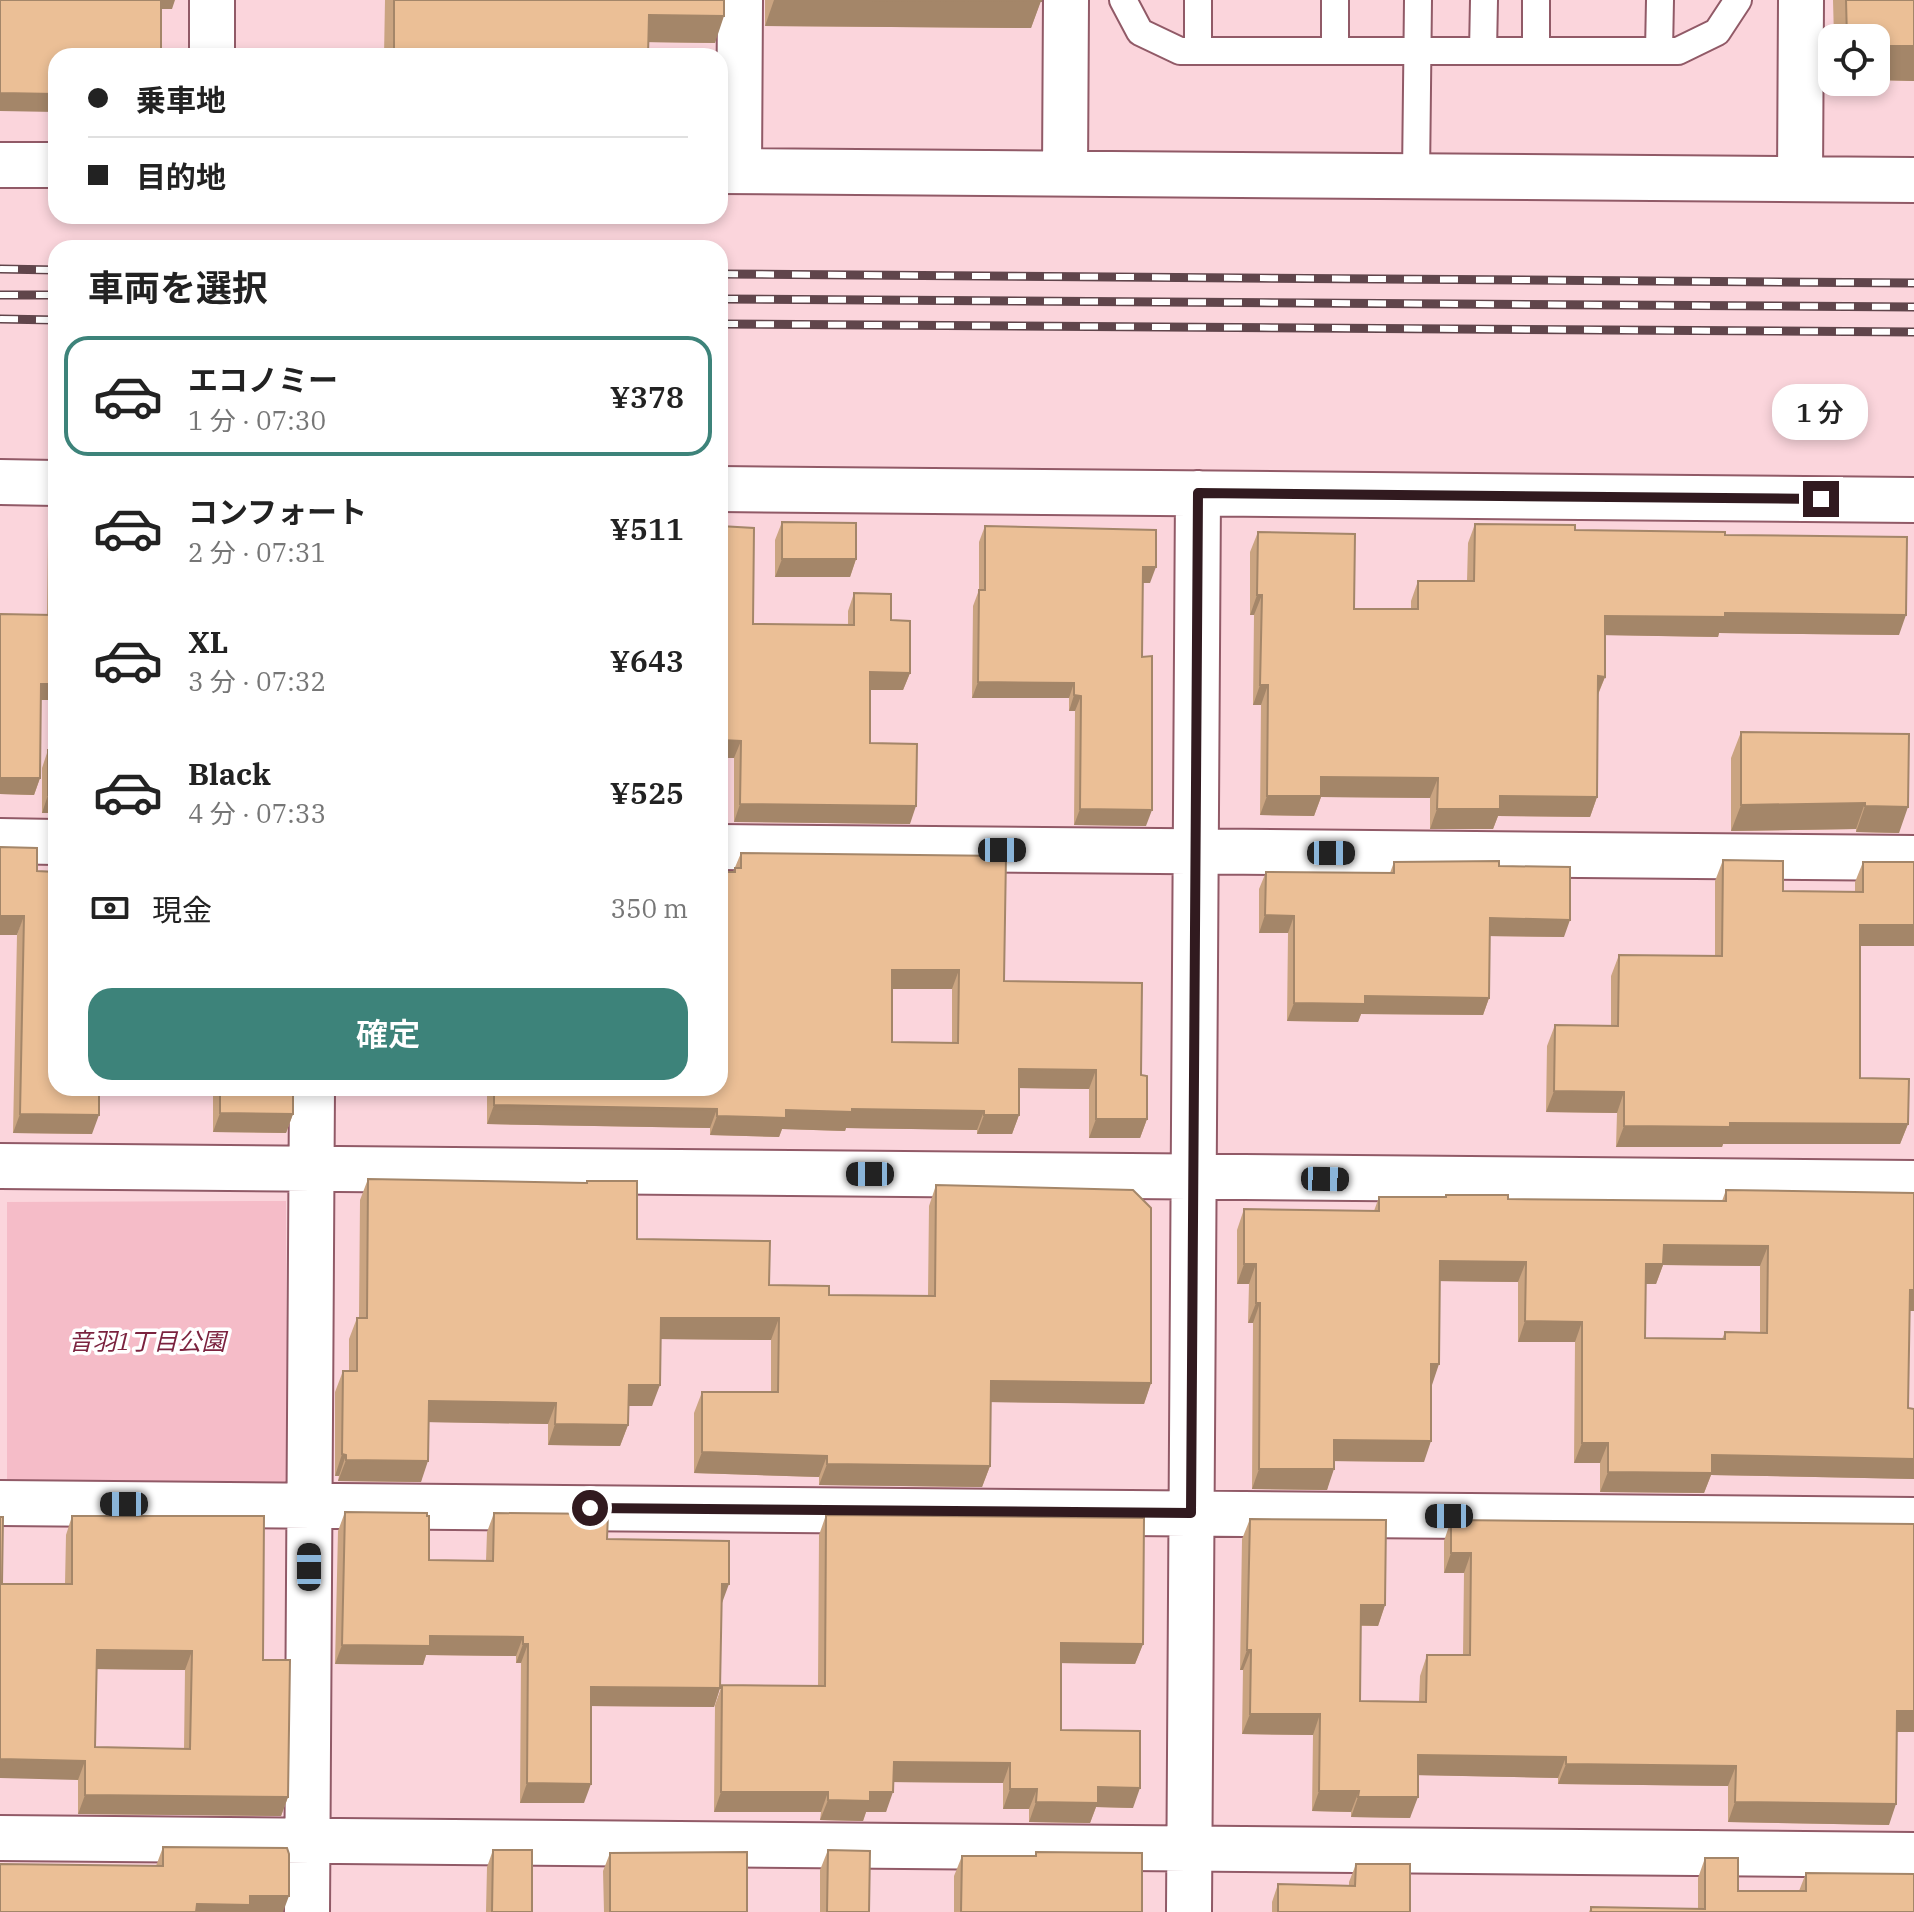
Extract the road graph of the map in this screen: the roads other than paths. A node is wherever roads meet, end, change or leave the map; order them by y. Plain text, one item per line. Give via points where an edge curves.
1 (212, 0) edge
2 (740, 0) edge
3 (1066, 0) edge
4 (1123, 0) edge
5 (1198, 0) edge
6 (1335, 0) edge
7 (1418, 0) edge
8 (1484, 0) edge
9 (1536, 0) edge
10 (1660, 0) edge
11 (1738, 0) edge
12 (1801, 0) edge
13 (212, 48) edge
14 (1198, 51) junction
15 (1335, 51) junction
16 (1417, 51) junction
17 (1483, 51) junction
18 (1536, 51) junction
19 (1659, 51) junction
20 (0, 165) edge
21 (48, 165) edge
22 (729, 171) edge
23 (1065, 173) junction
24 (1416, 176) junction
25 (1800, 179) junction
26 (1914, 180) edge
27 (0, 482) edge
28 (48, 483) edge
29 (728, 489) edge
30 (1198, 493) junction
31 (1914, 500) edge
32 (0, 841) edge
33 (48, 842) edge
34 (728, 847) edge
35 (1195, 852) junction
36 (1914, 858) edge
37 (312, 1096) edge
38 (0, 1166) edge
39 (312, 1169) junction
40 (1193, 1177) junction
41 (1914, 1183) edge
42 (0, 1503) edge
43 (310, 1506) junction
44 (1191, 1513) junction
45 (1914, 1520) edge
46 (0, 1838) edge
47 (307, 1840) junction
48 (1189, 1848) junction
49 (1914, 1855) edge
50 (307, 1912) edge
51 (1189, 1912) edge

1 - 13 street
2 - 22 street
3 - 23 street
4 - 14 lane via 1140,32 1180,51
5 - 14 lane
6 - 15 lane
7 - 16 lane
8 - 17 lane
9 - 18 lane
10 - 19 lane
11 - 19 lane via 1717,32 1678,51
12 - 25 street
14 - 15 lane
15 - 16 lane
16 - 17 lane
16 - 24 lane
17 - 18 lane
18 - 19 lane
20 - 21 street
22 - 23 street
23 - 24 street
24 - 25 street
25 - 26 street
27 - 28 street
29 - 30 street
30 - 31 street
30 - 35 street
32 - 33 street
34 - 35 street
35 - 36 street
35 - 40 street
37 - 39 street
38 - 39 street
39 - 40 street
39 - 43 street
40 - 41 street
40 - 44 street
42 - 43 street
43 - 44 street
43 - 47 street
44 - 45 street
44 - 48 street
46 - 47 street
47 - 48 street
47 - 50 street
48 - 49 street
48 - 51 street

